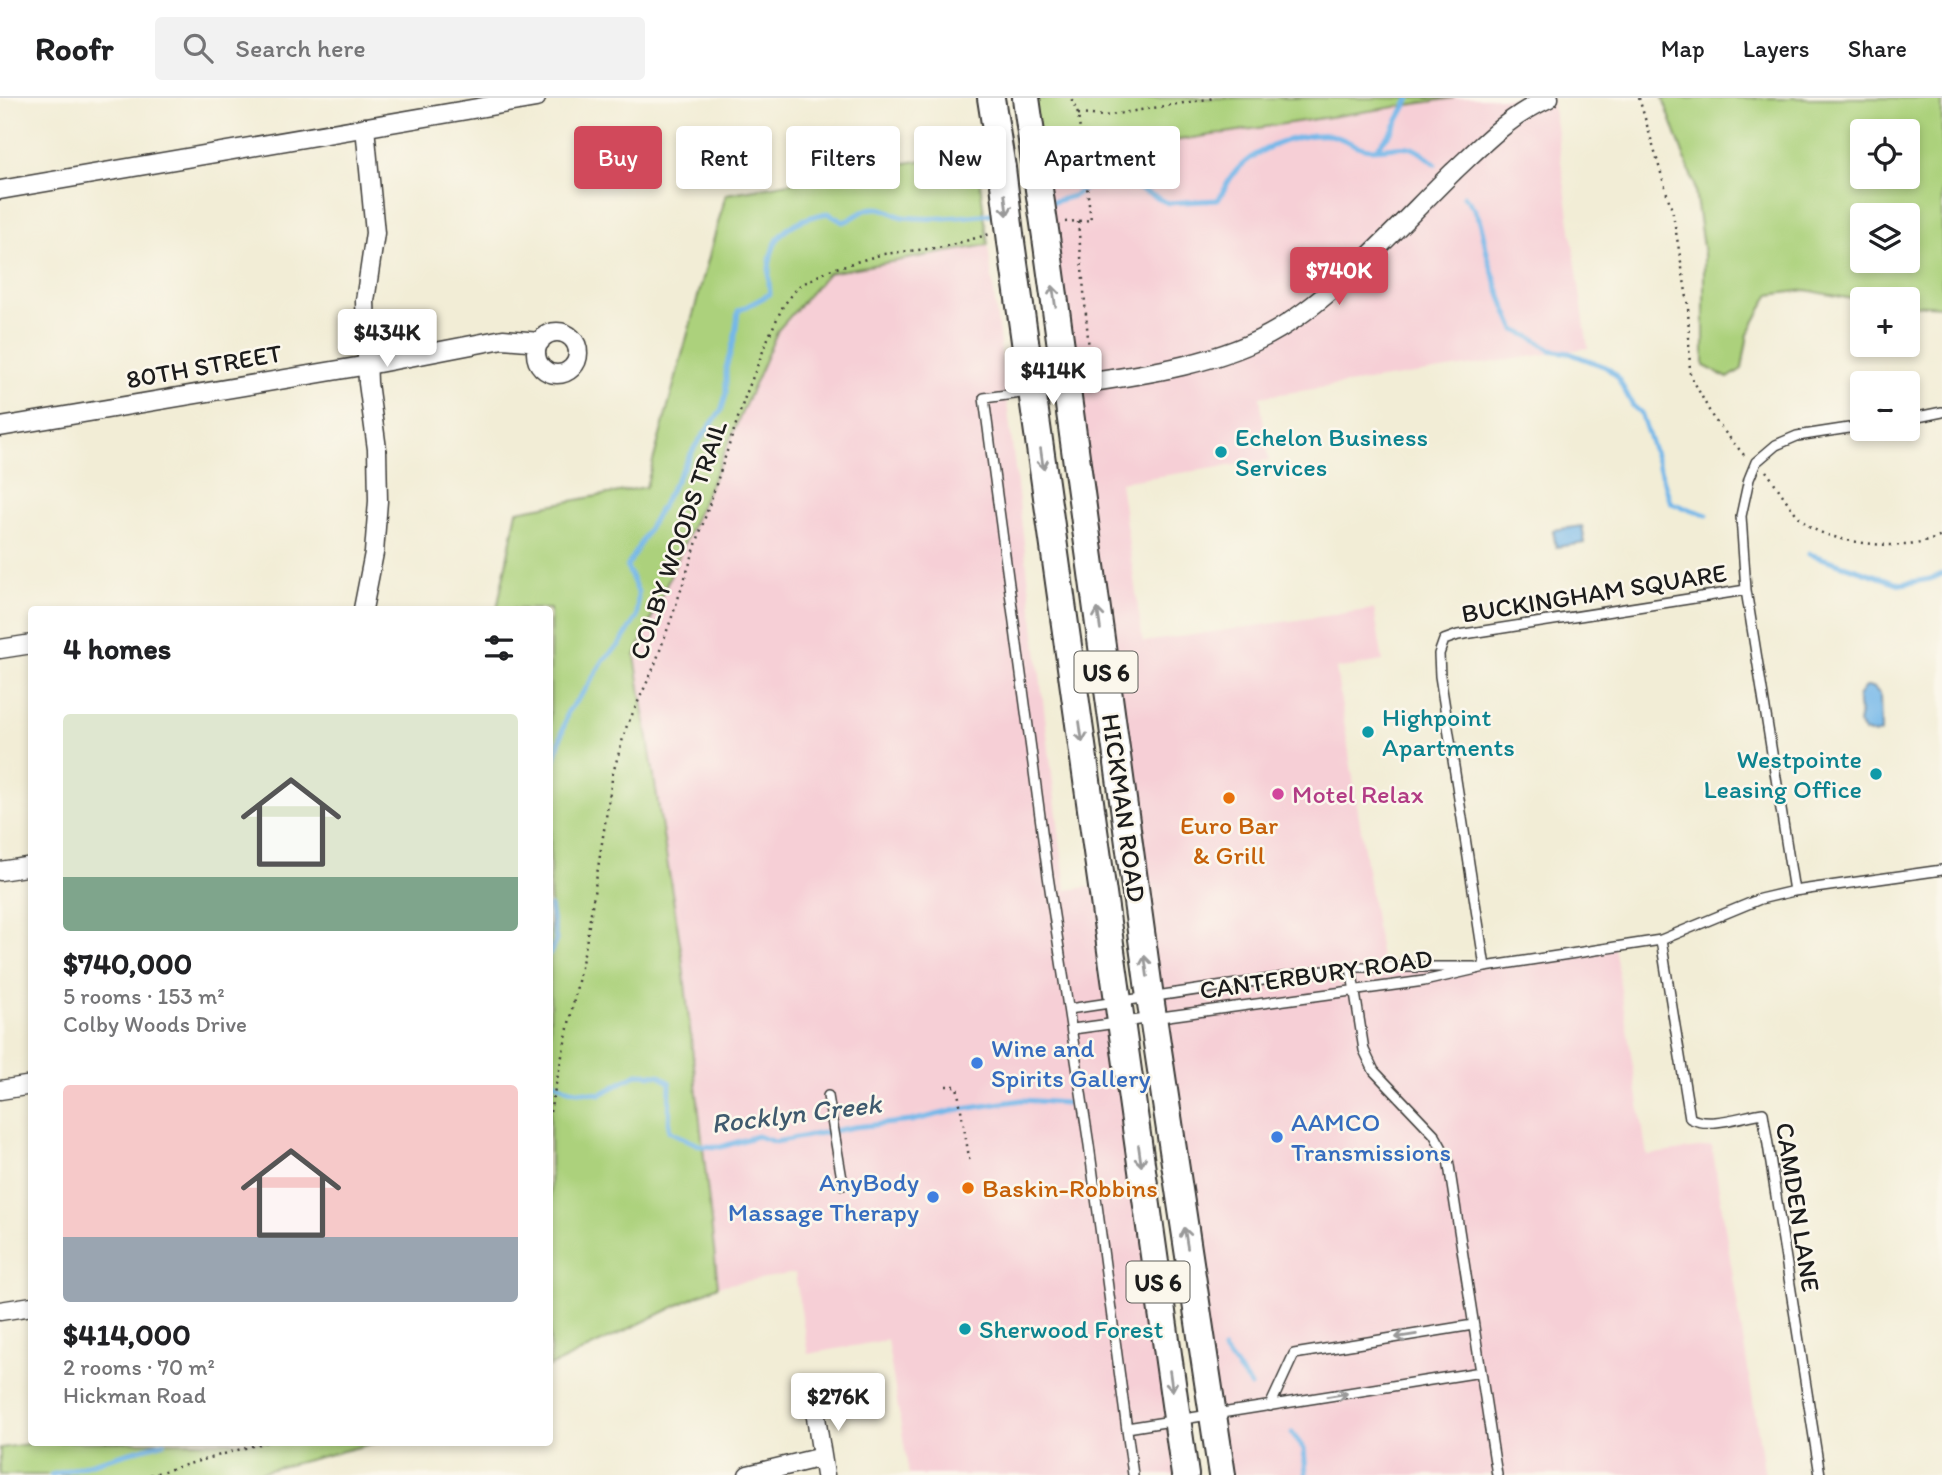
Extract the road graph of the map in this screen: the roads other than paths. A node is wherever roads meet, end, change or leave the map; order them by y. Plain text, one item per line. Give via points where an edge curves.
1 (536, 98) edge
2 (991, 98) edge
3 (1026, 98) edge
4 (1549, 98) edge
5 (365, 127) junction
6 (0, 190) edge
7 (540, 342) dead end
8 (368, 365) junction
9 (1077, 376) junction
10 (1032, 391) junction
11 (1942, 412) edge
12 (1920, 417) edge
13 (0, 427) edge
14 (1850, 428) edge
15 (1746, 590) junction
16 (364, 606) edge
17 (28, 645) edge
18 (0, 649) edge
19 (28, 867) edge
20 (1942, 870) edge
21 (0, 871) edge
22 (1794, 891) junction
23 (1661, 940) junction
24 (1351, 967) junction
25 (1485, 967) junction
26 (1354, 989) junction
27 (1151, 1008) junction
28 (1069, 1009) junction
29 (1120, 1012) junction
30 (1073, 1029) junction
31 (28, 1086) edge
32 (0, 1090) edge
33 (828, 1096) dead end
34 (844, 1185) dead end
35 (28, 1307) edge
36 (0, 1311) edge
37 (1474, 1325) junction
38 (1481, 1372) junction
39 (813, 1398) dead end
40 (1270, 1406) junction
41 (1213, 1415) junction
42 (1177, 1420) junction
43 (1127, 1428) junction
44 (822, 1457) junction
45 (748, 1475) edge
46 (825, 1475) edge
47 (1133, 1475) edge
48 (1185, 1475) edge
49 (1222, 1475) edge
50 (1497, 1475) edge
51 (1820, 1475) edge

1 - 5 street
2 -> 10 main road, HICKMAN ROAD / US 6, bridge via 1002,168 1004,237
9 -> 3 main road, HICKMAN ROAD / US 6, bridge
4 - 9 street via 1505,123 1343,278 1278,329 1252,344 1179,366
5 - 6 street
5 - 8 street via 375,233 365,301
7 - 8 street, 80TH STREET via 503,339
8 - 13 street, 80TH STREET
8 - 16 street via 379,501
9 - 10 street
27 -> 9 main road, HICKMAN ROAD / US 6
10 - 28 lane via 984,398
10 -> 29 main road, HICKMAN ROAD / US 6
11 - 12 lane
14 - 15 lane via 1797,436 1776,445 1756,462 1741,516
15 - 22 lane
15 - 25 lane, BUCKINGHAM SQUARE via 1458,635 1441,643 1440,676
17 - 18 street
19 - 21 street
20 - 22 lane, CANTERBURY ROAD
22 - 23 lane, CANTERBURY ROAD via 1760,899
23 - 25 lane, CANTERBURY ROAD
23 - 51 lane, CAMDEN LANE via 1690,1118 1717,1122 1763,1113
24 - 25 lane, CANTERBURY ROAD
24 - 26 lane
24 - 27 lane, CANTERBURY ROAD
25 - 26 lane, CANTERBURY ROAD via 1447,977
26 - 27 lane, CANTERBURY ROAD
26 - 37 lane via 1364,1050 1374,1071 1434,1133 1448,1159
27 - 29 lane
27 - 29 lane
41 -> 27 main road, HICKMAN ROAD / US 6
28 - 29 lane
28 - 30 lane
29 - 30 lane
29 -> 42 main road, HICKMAN ROAD / US 6
30 - 43 lane
31 - 32 street
33 - 34 lane
35 - 36 street
37 - 38 lane
37 -> 40 lane via 1294,1354
40 -> 38 lane
38 - 50 lane
39 - 44 street
40 - 41 lane
41 - 42 lane
41 - 49 main road, HICKMAN ROAD / US 6
42 - 43 lane
42 - 48 main road, HICKMAN ROAD / US 6
43 - 47 lane
44 - 45 street
44 - 46 street

